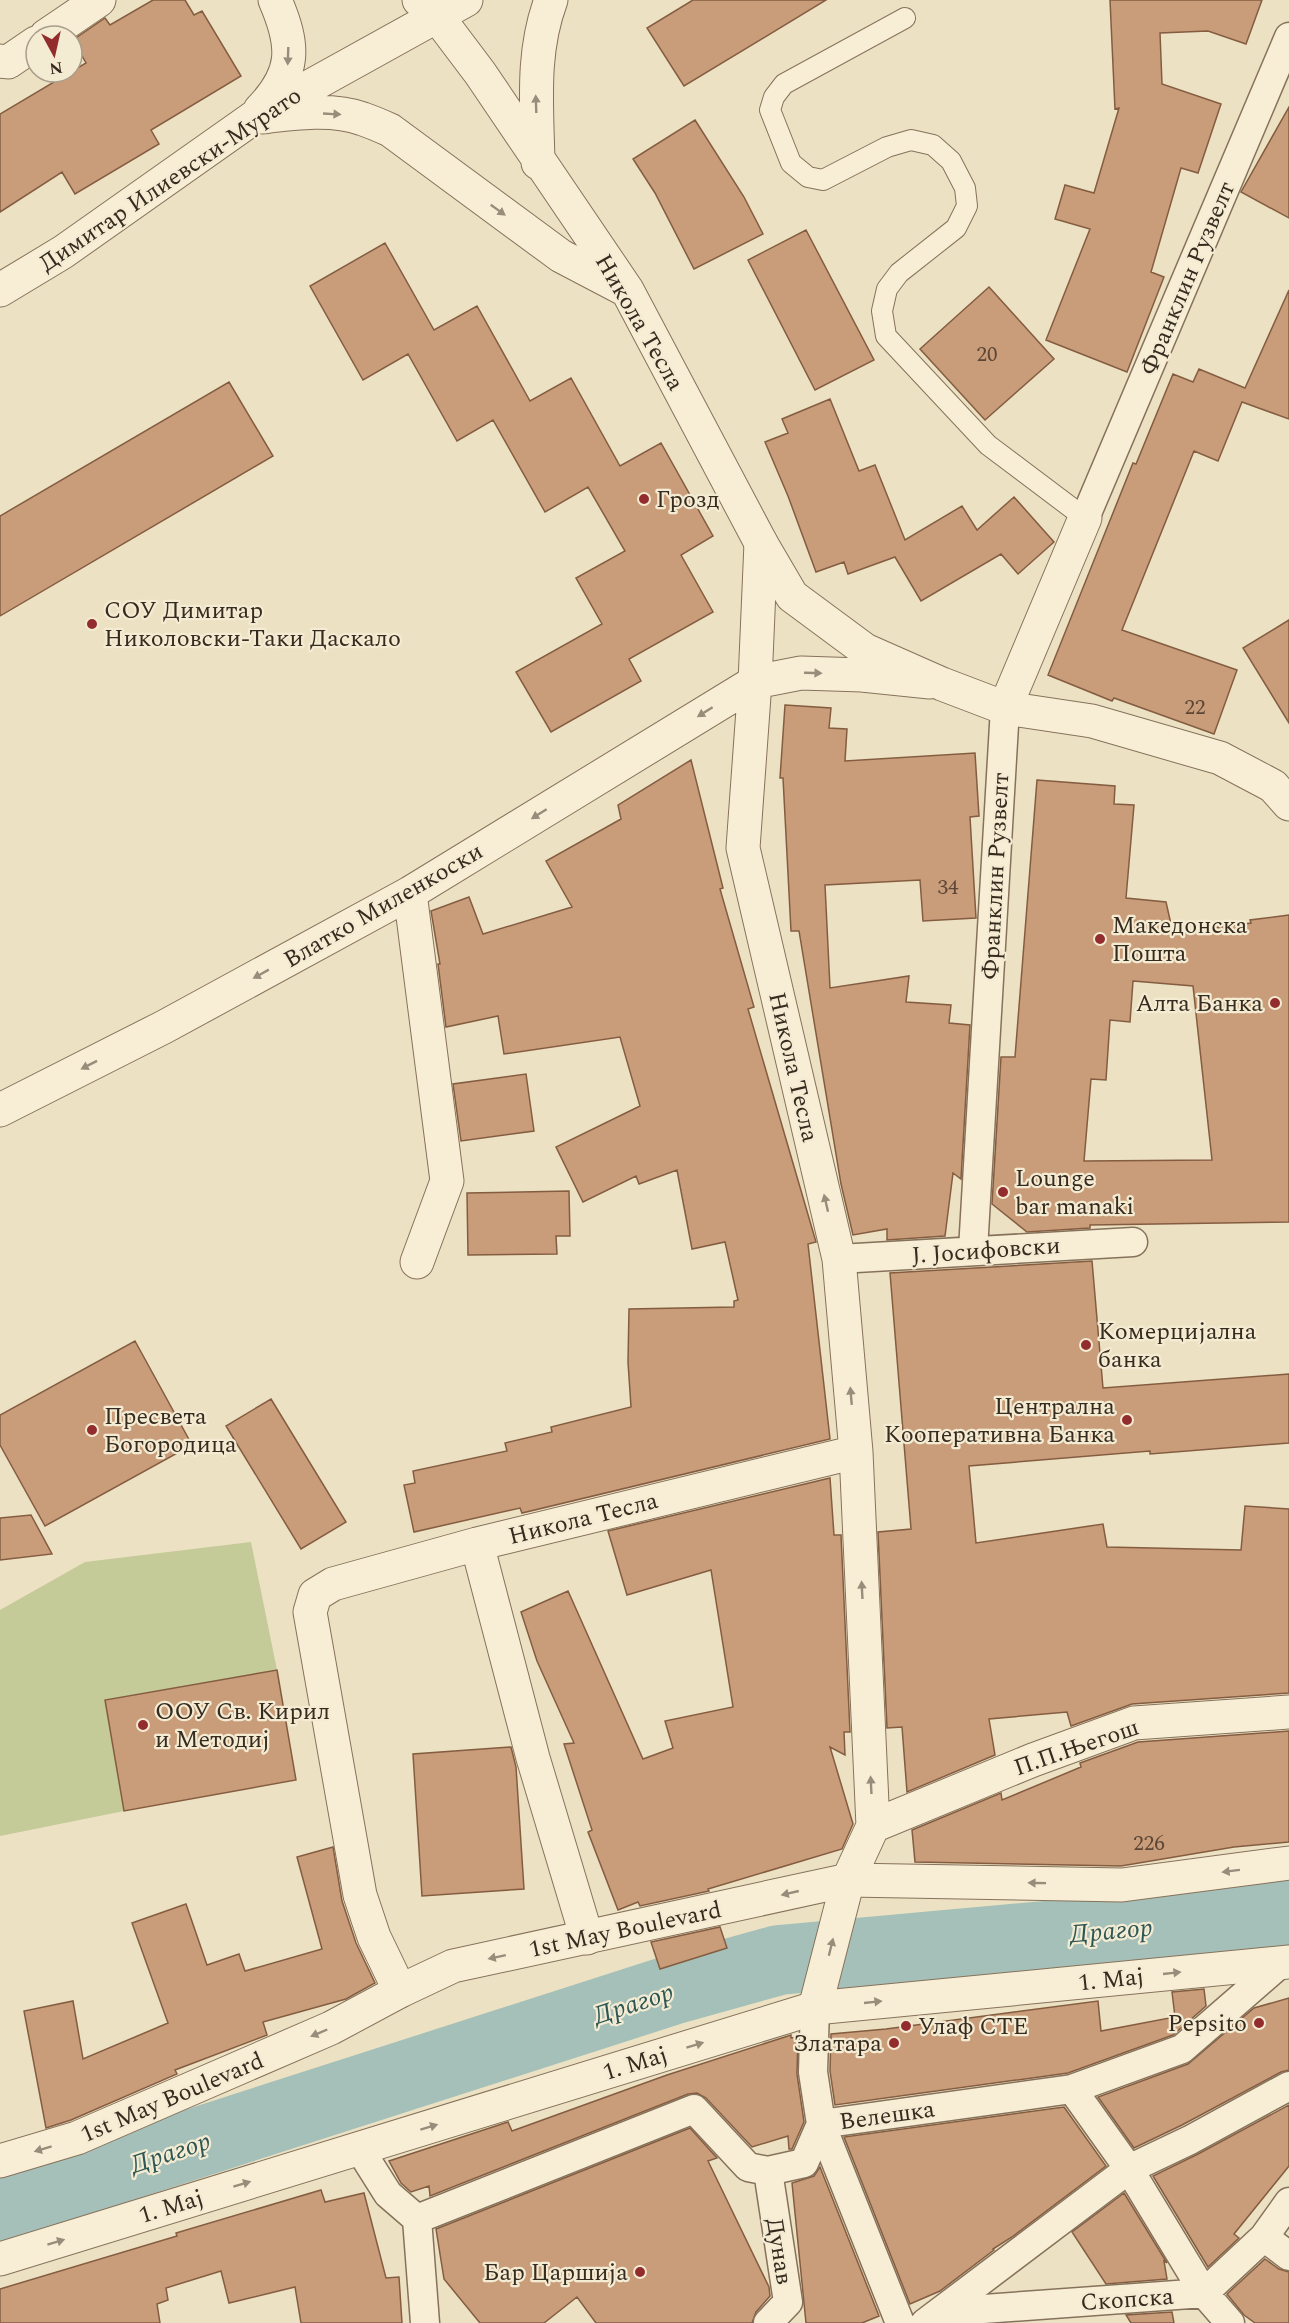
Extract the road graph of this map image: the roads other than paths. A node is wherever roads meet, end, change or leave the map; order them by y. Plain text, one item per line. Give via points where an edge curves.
1 (99, 0) edge
2 (274, 0) edge
3 (466, 0) edge
4 (551, 0) edge
5 (428, 8) edge
6 (905, 18) dead end
7 (64, 24) edge
8 (1289, 37) edge
9 (24, 51) edge
10 (0, 61) edge
11 (253, 118) junction
12 (538, 163) junction
13 (0, 290) edge
14 (627, 290) junction
15 (1085, 518) junction
16 (761, 543) junction
17 (755, 682) junction
18 (942, 684) junction
19 (1005, 708) junction
20 (1284, 788) edge
21 (410, 893) junction
22 (0, 1110) edge
23 (1133, 1242) dead end
24 (973, 1250) junction
25 (839, 1259) junction
26 (417, 1262) dead end
27 (856, 1452) junction
28 (477, 1544) junction
29 (1289, 1712) edge
30 (873, 1826) junction
31 (1289, 1863) edge
32 (848, 1880) junction
33 (587, 1938) junction
34 (1285, 1962) edge
35 (400, 1991) junction
36 (819, 1994) junction
37 (1289, 2086) edge
38 (1072, 2089) junction
39 (821, 2124) junction
40 (360, 2148) junction
41 (0, 2161) edge
42 (1129, 2169) junction
43 (768, 2171) junction
44 (1289, 2202) edge
45 (417, 2219) junction
46 (1264, 2237) junction
47 (1289, 2256) edge
48 (0, 2259) edge
49 (1204, 2293) junction
50 (938, 2319) edge
51 (425, 2323) edge
52 (768, 2323) edge
53 (900, 2323) edge
54 (1202, 2323) edge
55 (1230, 2323) edge

1 - 7 street
2 -> 11 street via 288,37 286,74
3 - 5 street, Димитар Илиевски-Мурато
12 -> 4 street via 535,70
5 - 11 street, Димитар Илиевски-Мурато
5 - 12 street, Никола Тесла via 480,74
6 - 15 lane via 784,84 770,110 791,163 808,177 823,180 888,147 911,140 933,145 951,161 965,188 967,206 956,228 899,273 887,289 882,311 886,336 988,445
8 - 15 street, Франклин Рузвелт
9 - 10 street via 8,62
11 - 13 street, Димитар Илиевски-Мурато via 63,252
11 -> 14 street via 345,115 390,130 561,256
12 - 14 street, Никола Тесла
14 - 16 street, Никола Тесла
15 - 19 street, Франклин Рузвелт
16 - 17 street, Никола Тесла
16 - 18 street via 792,596 865,650
17 -> 18 street via 801,673
17 -> 21 street, Влатко Миленкоски
25 -> 17 street, Никола Тесла via 743,848
18 - 19 street
19 - 20 street via 1092,720 1220,758
19 - 24 street, Франклин Рузвелт
21 -> 22 street, Влатко Миленкоски via 164,1027
21 - 26 street via 447,1181
23 - 24 street, Ј. Јосифовски
24 - 25 street, Ј. Јосифовски
27 -> 25 street, Никола Тесла
27 - 28 street, Никола Тесла
30 -> 27 street, Никола Тесла
28 - 33 street via 533,1758
28 - 35 street, Никола Тесла via 333,1584 315,1595 310,1612 360,1895 374,1937
29 - 30 street, П.П.Његош via 1134,1723
30 - 32 street, Никола Тесла
31 -> 32 street, 1st May Boulevard via 1122,1885
32 -> 33 street, 1st May Boulevard
36 -> 32 street, Никола Тесла
33 -> 35 street, 1st May Boulevard via 453,1966
36 -> 34 street, 1. Мај
34 - 38 street, Велешка via 1182,2049
35 -> 41 street, 1st May Boulevard via 331,2028 77,2138
36 - 39 street via 813,2072
40 -> 36 street, 1. Мај
37 - 42 street
38 - 39 street, Велешка
38 - 42 street, Скопска
39 - 43 street, Велешка via 804,2163
39 - 53 street
40 - 45 street via 388,2194
48 -> 40 street, 1. Мај
42 - 49 street, Скопска
42 - 50 street
43 - 45 street via 748,2167 694,2109
43 - 52 street, Дунав via 788,2302
44 - 46 street
45 - 51 street
46 - 47 street
46 - 49 street
49 - 50 street, Скопска
49 - 54 street
49 - 55 street, Скопска

